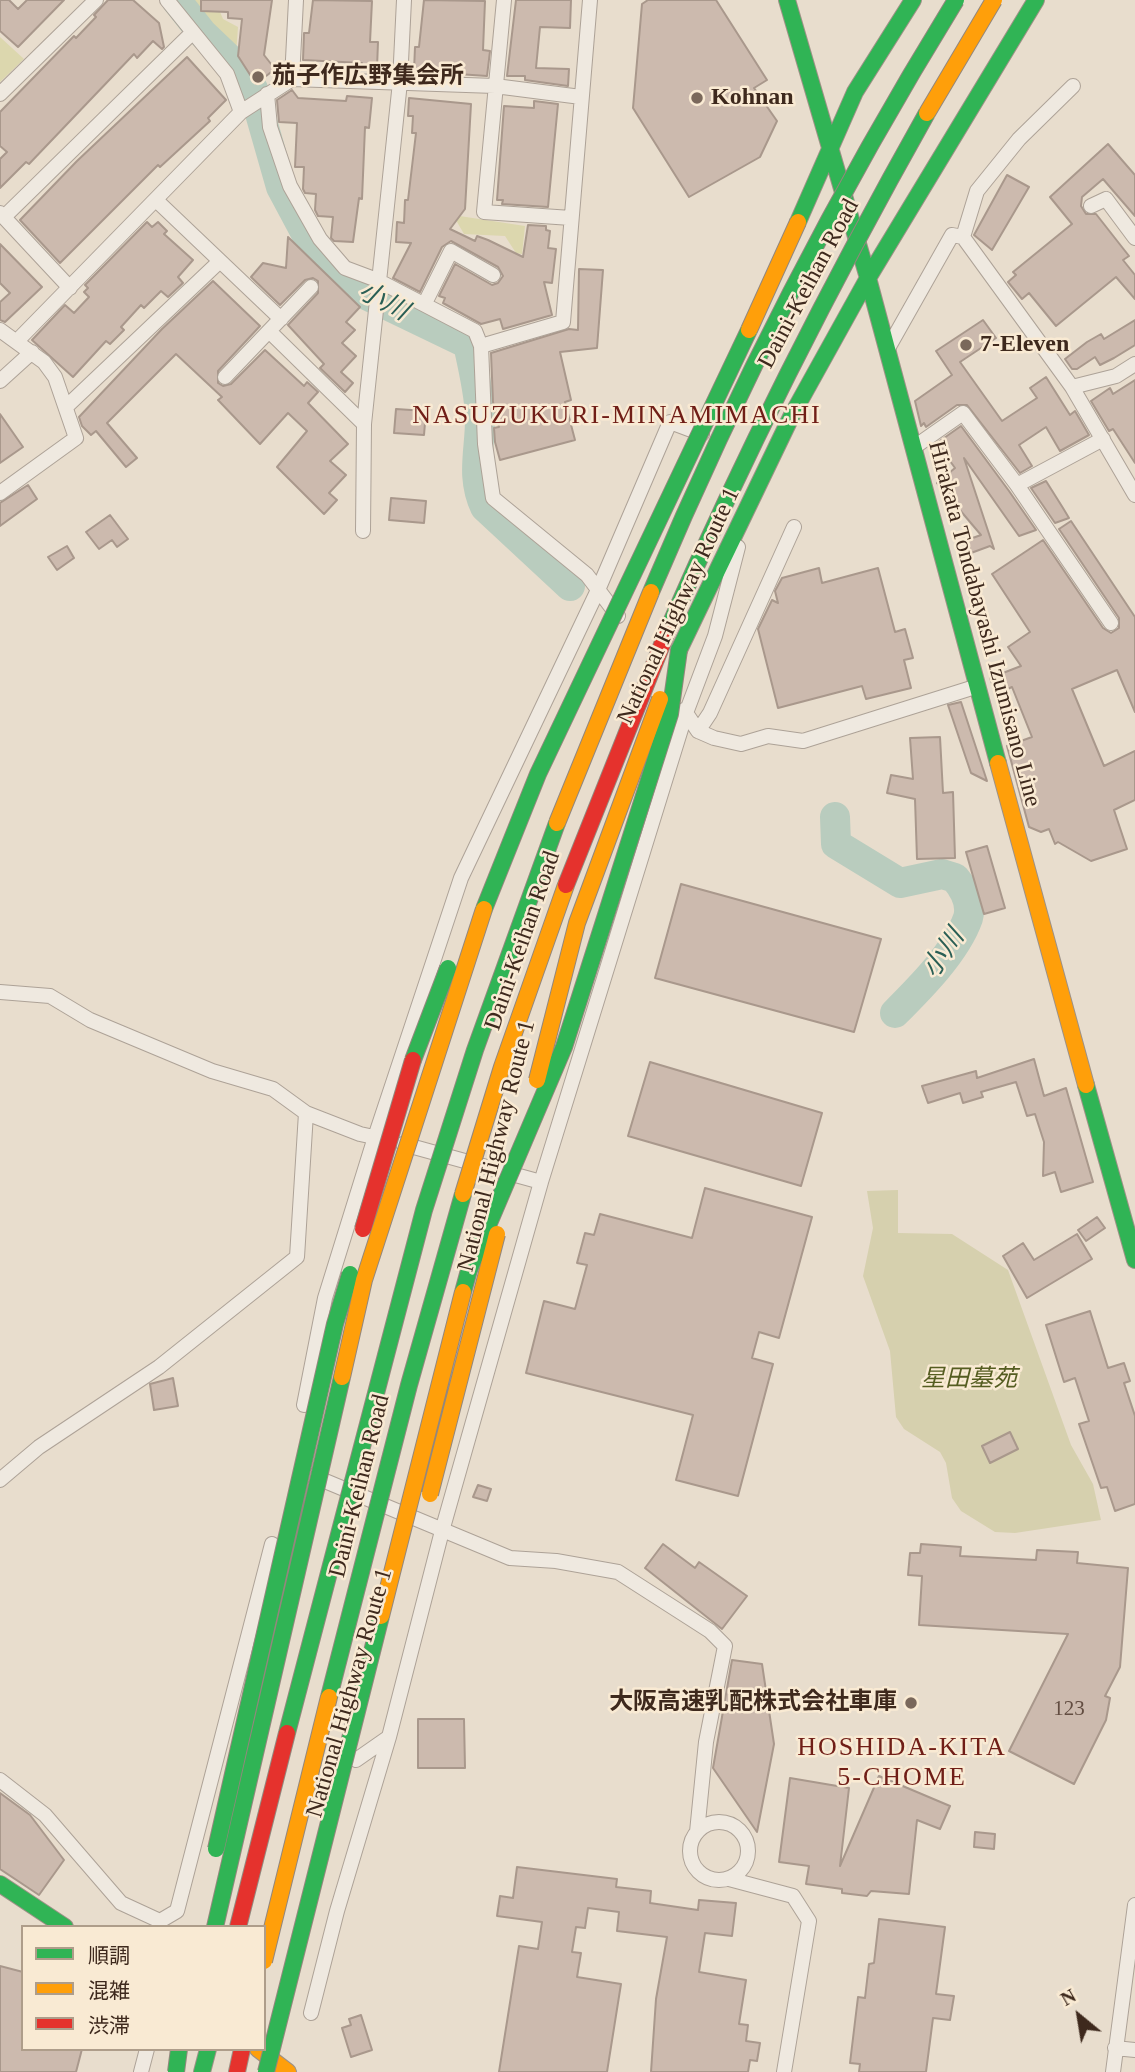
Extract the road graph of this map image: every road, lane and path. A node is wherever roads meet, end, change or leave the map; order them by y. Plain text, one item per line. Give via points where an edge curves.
1 (96, 0) edge
2 (167, 0) edge
3 (296, 0) edge
4 (404, 0) edge
5 (504, 0) edge
6 (590, 0) edge
7 (913, 0) edge
8 (956, 0) edge
9 (994, 0) edge
10 (1033, 1) edge
11 (786, 2) edge
12 (192, 33) junction
13 (292, 79) junction
14 (400, 82) junction
15 (495, 86) junction
16 (1073, 86) dead end
17 (0, 94) edge
18 (265, 96) junction
19 (581, 97) junction
20 (245, 109) junction
21 (829, 146) junction
22 (156, 200) junction
23 (1091, 206) dead end
24 (2, 215) edge
25 (571, 218) junction
26 (963, 237) junction
27 (1135, 238) edge
28 (220, 261) junction
29 (493, 275) dead end
30 (868, 278) junction
31 (311, 287) dead end
32 (69, 288) junction
33 (376, 288) junction
34 (425, 303) junction
35 (281, 319) junction
36 (0, 330) edge
37 (270, 331) junction
38 (18, 340) junction
39 (481, 346) junction
40 (887, 350) junction
41 (32, 352) junction
42 (1135, 364) edge
43 (225, 377) dead end
44 (0, 381) edge
45 (1072, 387) junction
46 (66, 407) junction
47 (364, 424) junction
48 (702, 434) junction
49 (1103, 439) junction
50 (913, 448) junction
51 (1017, 485) junction
52 (0, 493) edge
53 (1135, 495) edge
54 (749, 508) junction
55 (794, 527) dead end
56 (363, 531) dead end
57 (598, 590) junction
58 (1111, 623) dead end
59 (680, 650) junction
60 (978, 686) junction
61 (686, 713) junction
62 (698, 730) junction
63 (538, 774) junction
64 (0, 992) edge
65 (306, 1113) junction
66 (374, 1137) junction
67 (541, 1182) junction
68 (1135, 1260) edge
69 (292, 1467) junction
70 (0, 1480) edge
71 (442, 1531) junction
72 (389, 1737) junction
73 (356, 1760) junction
74 (0, 1780) edge
75 (697, 1832) junction
76 (729, 1879) junction
77 (0, 1884) edge
78 (1135, 1908) edge
79 (157, 1924) edge
80 (62, 1925) edge
81 (201, 1925) edge
82 (215, 1925) edge
83 (239, 1925) edge
84 (266, 1953) edge
85 (311, 2013) dead end
86 (266, 2039) edge
87 (1115, 2048) junction
88 (1135, 2050) edge
89 (146, 2051) edge
90 (180, 2051) edge
91 (207, 2051) edge
92 (242, 2051) edge
93 (262, 2051) edge
94 (263, 2051) edge
95 (141, 2072) edge
96 (175, 2072) edge
97 (202, 2072) edge
98 (237, 2072) edge
99 (258, 2072) edge
100 (266, 2072) edge
101 (288, 2072) edge
102 (784, 2072) edge
103 (1113, 2072) edge

1 - 17 street
2 - 12 street
3 - 13 street
4 - 14 street
5 - 15 street
6 - 19 street
7 - 21 main road via 856,92
8 - 83 main road, Daini-Keihan Road, bridge via 782,310 700,476 558,814 434,1179
9 - 84 main road, Daini-Keihan Road, bridge via 809,327 729,490 587,822 460,1204 404,1405
10 - 30 main road, National Highway Route 1
11 - 21 main road, Hirakata Tondabayashi Izumisano Line
12 - 20 street via 227,74
12 - 24 street
13 - 14 street
13 - 18 street
14 - 15 street
14 - 33 street
15 - 19 street
15 - 25 street via 484,212
16 - 26 street via 1019,139 977,191
18 - 20 street
18 - 33 street via 279,159 320,239 345,268
19 - 25 street
20 - 22 street
21 - 30 main road, Hirakata Tondabayashi Izumisano Line
21 - 48 main road, bridge
22 - 28 street
22 - 32 street
23 - 27 street via 1106,199
24 - 32 street
25 - 39 street via 563,322
26 - 40 street via 952,235
26 - 45 street
28 - 35 street
28 - 46 street
29 - 34 street via 453,246
30 - 40 main road, Hirakata Tondabayashi Izumisano Line
30 - 54 main road, National Highway Route 1 via 792,415
31 - 35 street
32 - 38 street
33 - 34 street
33 - 47 street
34 - 39 street via 475,331
35 - 37 street
36 - 38 street
37 - 43 street
37 - 47 street
38 - 41 street
39 - 57 street via 485,444 493,498 587,575
40 - 50 main road, Hirakata Tondabayashi Izumisano Line
41 - 44 street
41 - 46 street via 55,377
42 - 45 street via 1116,376
45 - 49 street
46 - 52 street via 76,438
47 - 56 street
48 - 57 street via 670,422
48 - 63 main road, bridge
49 - 51 street
49 - 53 street
50 - 51 street via 963,413
50 - 60 main road, Hirakata Tondabayashi Izumisano Line
51 - 58 street
54 - 59 main road, National Highway Route 1
54 - 61 street via 715,636
55 - 62 street via 710,713
57 - 61 street via 671,685
57 - 66 street via 461,878
59 - 73 main road, National Highway Route 1, bridge via 631,769 577,923 445,1440
59 - 100 main road, bridge via 670,714 564,1047 469,1270
60 - 62 street via 803,741 768,736 741,744
60 - 68 main road, Hirakata Tondabayashi Izumisano Line
61 - 62 street
61 - 67 street
63 - 81 main road, bridge via 501,833 415,1055 335,1324 232,1769
63 - 82 main road, bridge via 480,919 364,1280
64 - 65 street via 50,996 90,1020 188,1061 273,1089
65 - 66 street
65 - 70 street via 297,1257 159,1367 39,1447
66 - 67 street
66 - 69 street via 325,1298
67 - 71 street
69 - 71 street
69 - 79 street via 177,1911
71 - 72 street
71 - 75 street via 510,1558 618,1572 710,1631 725,1646 706,1742
72 - 73 street
72 - 85 street
73 - 86 main road, National Highway Route 1, bridge
74 - 79 street via 45,1815 121,1903
75 - 76 street via 690,1849 695,1867 710,1878
75 - 76 street via 724,1822 741,1831 748,1858
76 - 102 street via 793,1896 809,1921
77 - 80 main road
78 - 87 street
87 - 88 street
87 - 103 street
89 - 95 street
90 - 96 main road, bridge
91 - 97 main road
92 - 98 main road
93 - 99 main road, National Highway Route 1
94 - 101 main road

